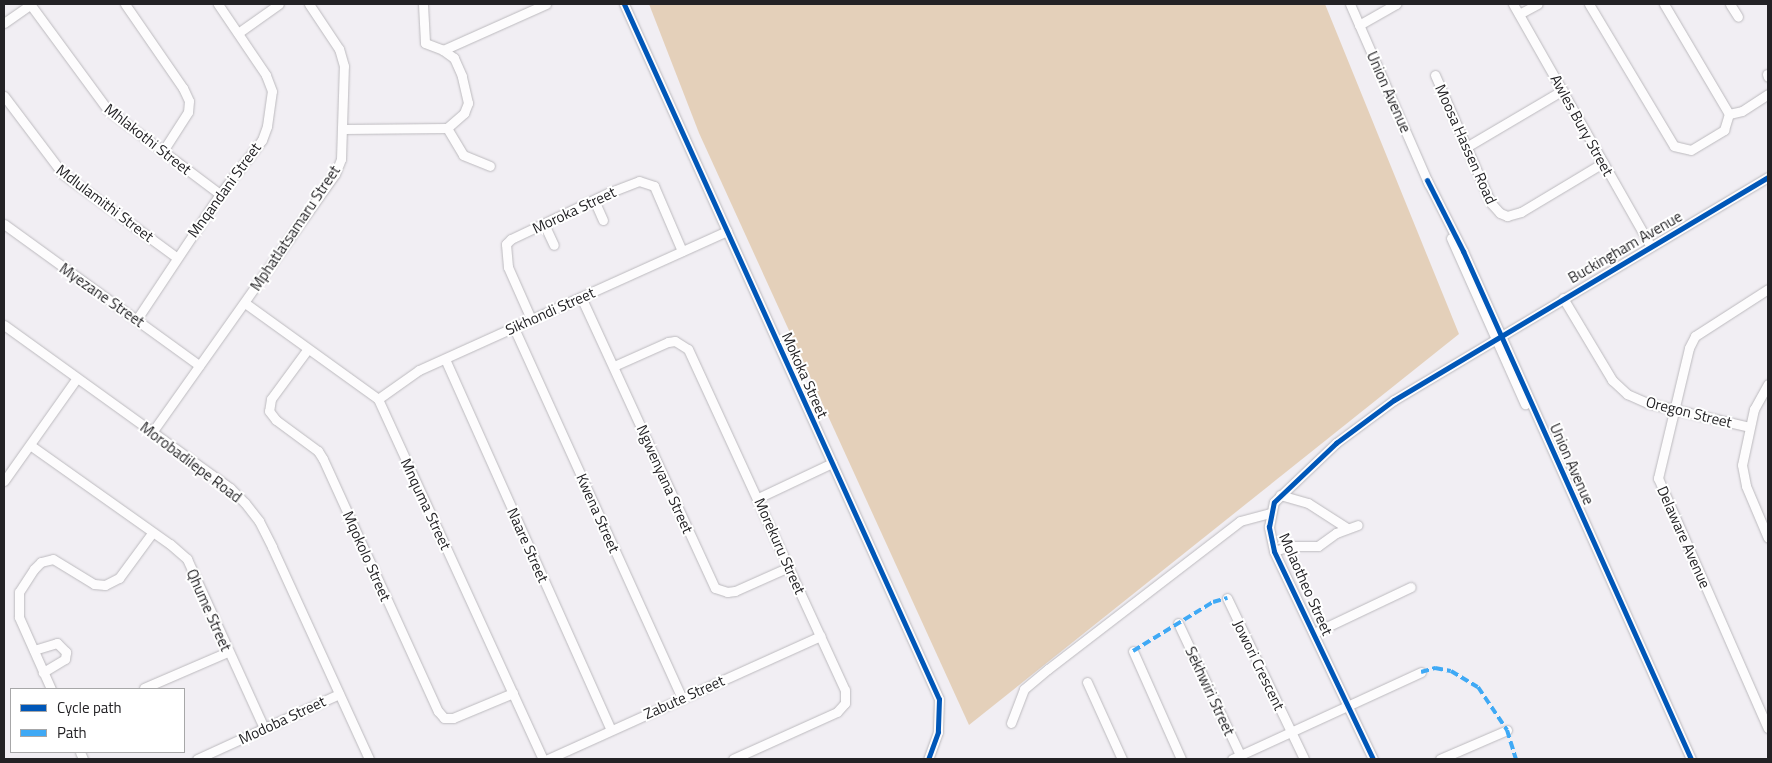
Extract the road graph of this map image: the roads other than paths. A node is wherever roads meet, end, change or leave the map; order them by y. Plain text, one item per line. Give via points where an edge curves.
1 (30, 4) edge
2 (125, 4) edge
3 (218, 4) edge
4 (280, 4) edge
5 (309, 4) edge
6 (423, 4) edge
7 (624, 4) edge
8 (1350, 4) edge
9 (1396, 4) edge
10 (1513, 4) edge
11 (1538, 4) edge
12 (1589, 4) edge
13 (1664, 4) edge
14 (1730, 4) edge
15 (541, 5) edge
16 (1519, 14) junction
17 (1738, 17) dead end
18 (4, 23) edge
19 (1360, 25) junction
20 (238, 33) junction
21 (444, 50) junction
22 (1435, 75) dead end
23 (1563, 90) junction
24 (1768, 94) edge
25 (4, 96) edge
26 (1729, 114) junction
27 (447, 128) junction
28 (344, 129) junction
29 (1468, 146) junction
30 (163, 151) junction
31 (1603, 163) junction
32 (490, 166) dead end
33 (1768, 177) edge
34 (220, 194) junction
35 (594, 200) junction
36 (603, 220) dead end
37 (4, 224) edge
38 (544, 224) junction
39 (727, 231) junction
40 (554, 245) dead end
41 (1651, 246) junction
42 (682, 252) junction
43 (176, 257) junction
44 (1768, 289) edge
45 (581, 297) junction
46 (1563, 298) junction
47 (245, 303) junction
48 (137, 319) junction
49 (531, 319) junction
50 (4, 325) edge
51 (514, 328) junction
52 (1497, 338) junction
53 (307, 350) junction
54 (445, 359) junction
55 (199, 365) junction
56 (614, 366) junction
57 (77, 378) junction
58 (1768, 384) edge
59 (378, 400) junction
60 (1673, 409) junction
61 (1749, 427) junction
62 (153, 432) junction
63 (30, 445) junction
64 (832, 463) junction
65 (4, 481) edge
66 (1280, 495) junction
67 (758, 498) junction
68 (1270, 513) junction
69 (1358, 525) dead end
70 (1347, 528) junction
71 (152, 532) junction
72 (1768, 538) edge
73 (1274, 551) junction
74 (789, 567) junction
75 (1412, 587) dead end
76 (1227, 598) dead end
77 (1178, 623) dead end
78 (1314, 633) junction
79 (820, 636) junction
80 (34, 650) junction
81 (1133, 651) dead end
82 (227, 652) junction
83 (43, 672) junction
84 (1421, 672) dead end
85 (1087, 682) dead end
86 (51, 688) edge
87 (144, 688) edge
88 (513, 693) junction
89 (340, 694) junction
90 (682, 698) junction
91 (1348, 706) junction
92 (1011, 723) dead end
93 (264, 728) junction
94 (1768, 728) edge
95 (611, 730) junction
96 (1507, 730) dead end
97 (1292, 732) junction
98 (1238, 758) edge
99 (197, 759) edge
100 (369, 759) edge
101 (543, 759) edge
102 (548, 759) edge
103 (733, 759) edge
104 (928, 759) edge
105 (1122, 759) edge
106 (1181, 759) edge
107 (1304, 759) edge
108 (1373, 759) edge
109 (1440, 759) edge
110 (1691, 759) edge

1 - 18 street
1 - 30 street, Mhlakothi Street via 99,100
2 - 30 street via 189,101 188,112
3 - 20 street, Mnqandani Street
4 - 20 street
5 - 28 street, Mphatlatsamaru Street via 339,49 344,66
6 - 21 street via 425,43
7 - 39 street, Mokoka Street
8 - 19 street, Union Avenue
9 - 19 street
10 - 16 street, Awles Bury Street
11 - 16 street
12 - 26 street via 1674,146 1690,150 1724,130
13 - 26 street
14 - 17 street
15 - 21 street
16 - 23 street, Awles Bury Street
19 - 52 street, Union Avenue
20 - 34 street, Mnqandani Street via 266,74 272,91 271,106 262,140
21 - 27 street via 454,58 468,103 464,113
22 - 29 street, Moosa Hassen Road
23 - 29 street
23 - 31 street, Awles Bury Street
24 - 26 street via 1742,111
25 - 43 street, Mdlulamithi Street via 62,174
27 - 28 street
27 - 32 street via 463,155
28 - 47 street, Mphatlatsamaru Street via 341,159 335,174
29 - 31 street, Moosa Hassen Road via 1491,203 1507,216 1521,212
30 - 34 street, Mhlakothi Street
31 - 41 street, Awles Bury Street
33 - 41 street, Buckingham Avenue
34 - 43 street, Mnqandani Street
35 - 36 street
35 - 38 street, Moroka Street
35 - 42 street, Moroka Street via 639,180 654,186
37 - 48 street, Myezane Street
38 - 40 street
38 - 49 street, Moroka Street via 511,239 504,247 508,267
39 - 42 street, Sikhondi Street
39 - 64 street, Mokoka Street
41 - 46 street, Buckingham Avenue
42 - 45 street, Sikhondi Street
43 - 48 street, Mnqandani Street
44 - 60 street, Delaware Avenue via 1695,336
45 - 49 street, Sikhondi Street
45 - 56 street, Ngwenyana Street
46 - 52 street, Buckingham Avenue
46 - 60 street, Oregon Street via 1612,380 1636,399
47 - 53 street
47 - 55 street, Mphatlatsamaru Street
48 - 55 street, Myezane Street
49 - 51 street, Sikhondi Street
50 - 57 street, Morobadilepe Road
51 - 54 street, Sikhondi Street
51 - 90 street, Kwena Street
52 - 66 street via 1364,421
52 - 110 street, Union Avenue via 1562,472
53 - 59 street
53 - 88 street, Mqokolo Street via 271,399 270,411 276,420 318,451 323,459 438,711 444,718 453,718
54 - 59 street, Sikhondi Street via 420,370
54 - 95 street, Naare Street
55 - 62 street, Mphatlatsamaru Street
56 - 67 street, Morekuru Street via 668,342 675,341 688,349
56 - 74 street, Ngwenyana Street via 715,588 735,591
57 - 62 street, Morobadilepe Road
57 - 63 street
58 - 61 street via 1758,400
59 - 88 street, Mnquma Street
60 - 61 street, Oregon Street
60 - 94 street, Delaware Avenue via 1661,458 1659,483
61 - 72 street via 1743,454 1743,474
62 - 89 street, Morobadilepe Road via 230,488 259,521
63 - 65 street
63 - 71 street, Qhume Street
64 - 67 street
64 - 104 street, Mokoka Street via 939,699 938,732
66 - 68 street
66 - 70 street via 1308,504
67 - 74 street, Morekuru Street
68 - 73 street, Molaotheo Street
68 - 92 street via 1240,521 1048,669 1024,689
69 - 70 street
70 - 73 street via 1318,546 1290,546
71 - 80 street via 119,578 105,585 94,584 53,559 41,562 19,592 16,604
71 - 82 street, Qhume Street via 187,559
73 - 78 street, Molaotheo Street
74 - 79 street, Morekuru Street
75 - 78 street
76 - 97 street, Jowori Crescent
77 - 98 street, Sekhwiri Street
78 - 91 street, Molaotheo Street
79 - 90 street, Zabute Street
79 - 103 street, Morekuru Street via 845,690 844,705 837,712
80 - 83 street
80 - 83 street via 57,643 66,652 65,659
81 - 106 street
82 - 87 street
82 - 93 street, Qhume Street
83 - 86 street
84 - 91 street
85 - 105 street
88 - 101 street, Mnquma Street
89 - 93 street, Modoba Street
89 - 100 street, Morobadilepe Road
90 - 95 street, Zabute Street
91 - 97 street
91 - 108 street, Molaotheo Street
93 - 99 street, Modoba Street
95 - 102 street, Zabute Street
96 - 109 street
97 - 98 street
97 - 107 street, Jowori Crescent

